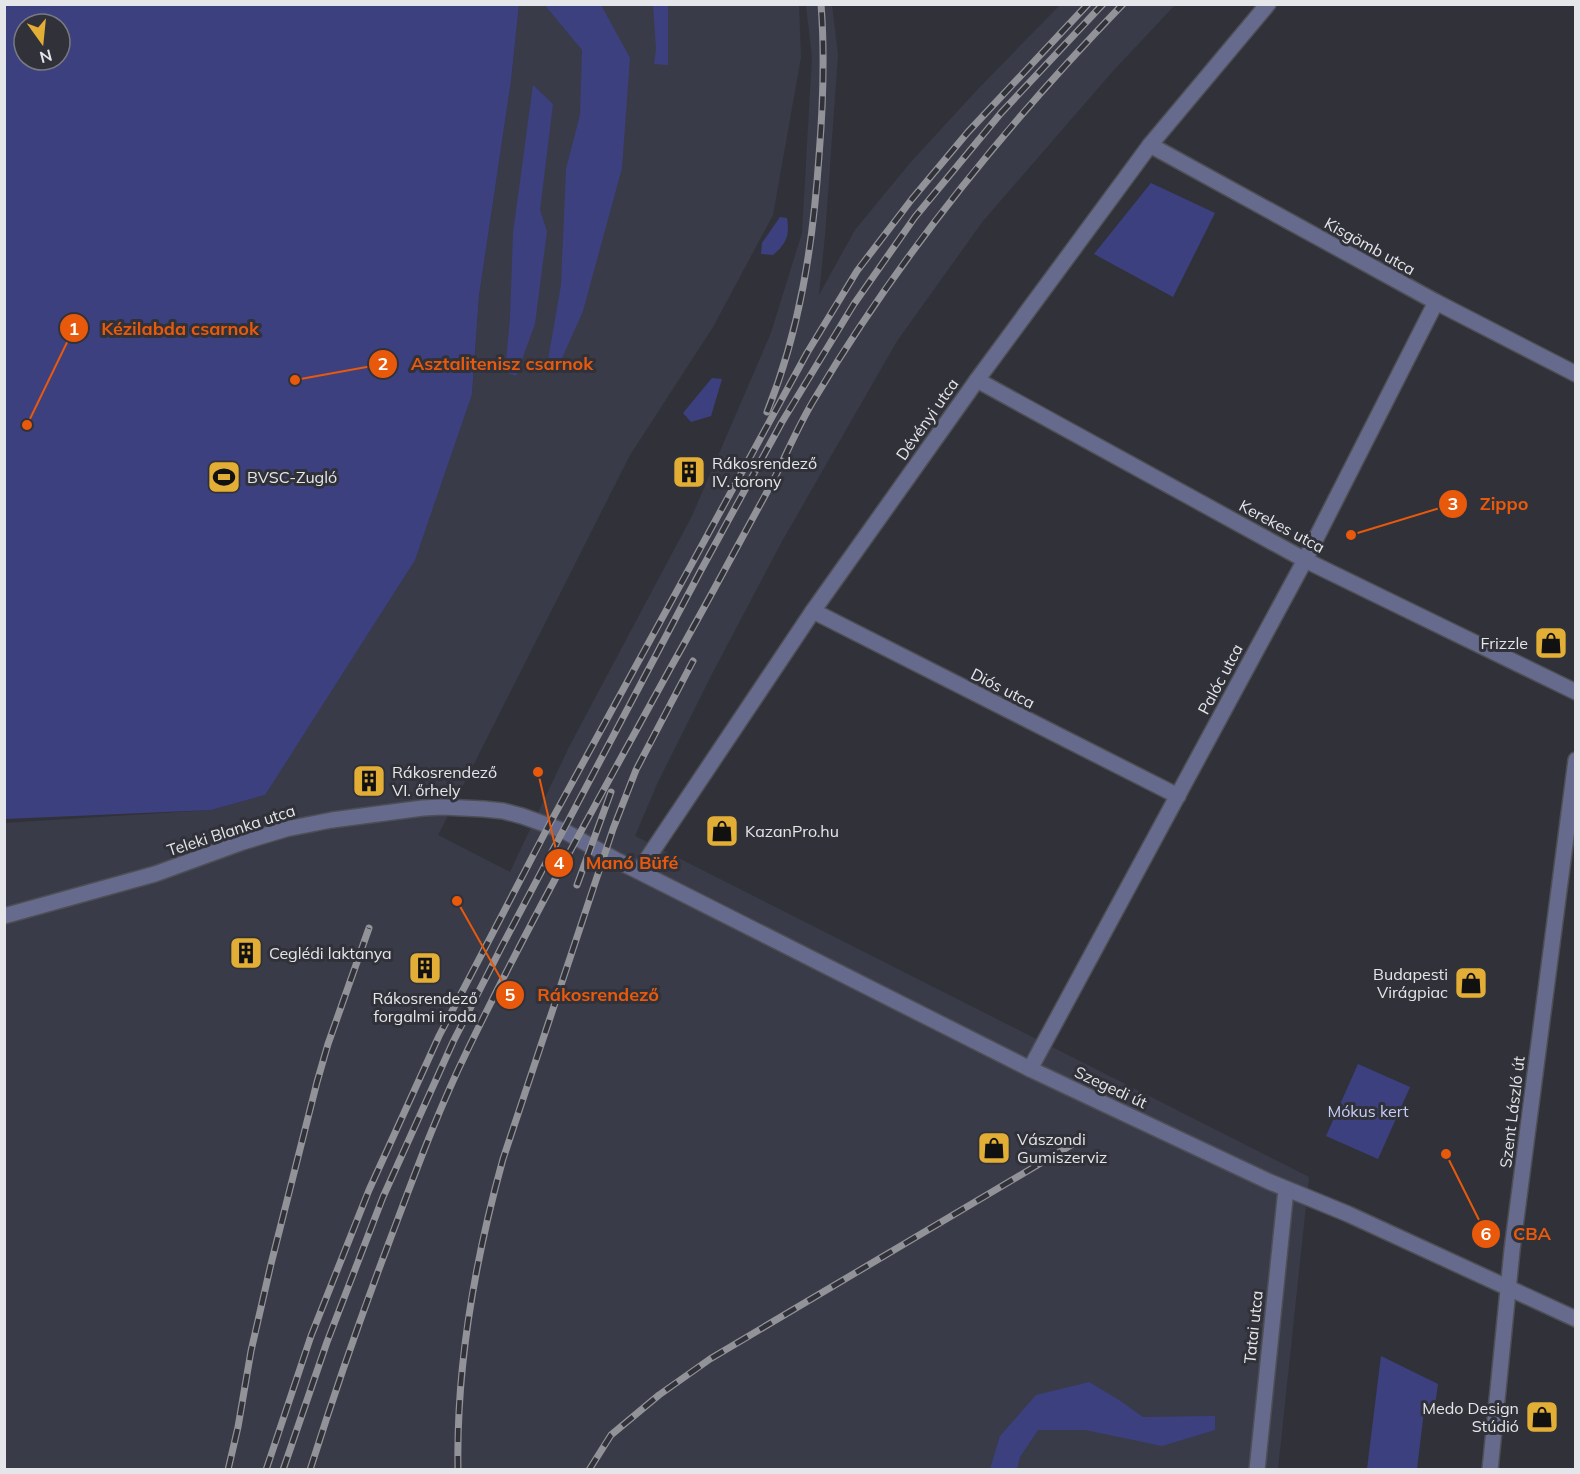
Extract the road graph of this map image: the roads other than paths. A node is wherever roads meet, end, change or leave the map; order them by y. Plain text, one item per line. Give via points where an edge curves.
1 (1268, 4) edge
2 (1150, 145) junction
3 (1436, 302) junction
4 (1575, 374) edge
5 (977, 380) junction
6 (1305, 560) junction
7 (813, 611) junction
8 (1575, 692) edge
9 (1575, 760) edge
10 (1178, 796) junction
11 (639, 872) junction
12 (4, 916) edge
13 (1030, 1069) junction
14 (1286, 1189) junction
15 (1508, 1288) junction
16 (1575, 1319) edge
17 (1257, 1470) edge
18 (1490, 1470) edge

1 - 2 street, Dévényi utca
2 - 3 street, Kisgömb utca
2 - 5 street, Dévényi utca
3 - 4 street, Kisgömb utca
3 - 6 street, Palóc utca
5 - 6 street, Kerekes utca
5 - 7 street, Dévényi utca
6 - 8 street, Kerekes utca
6 - 10 street, Palóc utca
7 - 10 street, Diós utca
7 - 11 street, Dévényi utca
9 - 15 street, Szent László út
10 - 13 street, Palóc utca
11 - 12 street, Teleki Blanka utca via 564,831 531,818 503,811 442,807 286,829 155,874
11 - 13 street, Szegedi út
13 - 14 street, Szegedi út
14 - 15 street, Szegedi út
14 - 17 street, Tatai utca
15 - 16 street, Szegedi út
15 - 18 street, Szent László út

